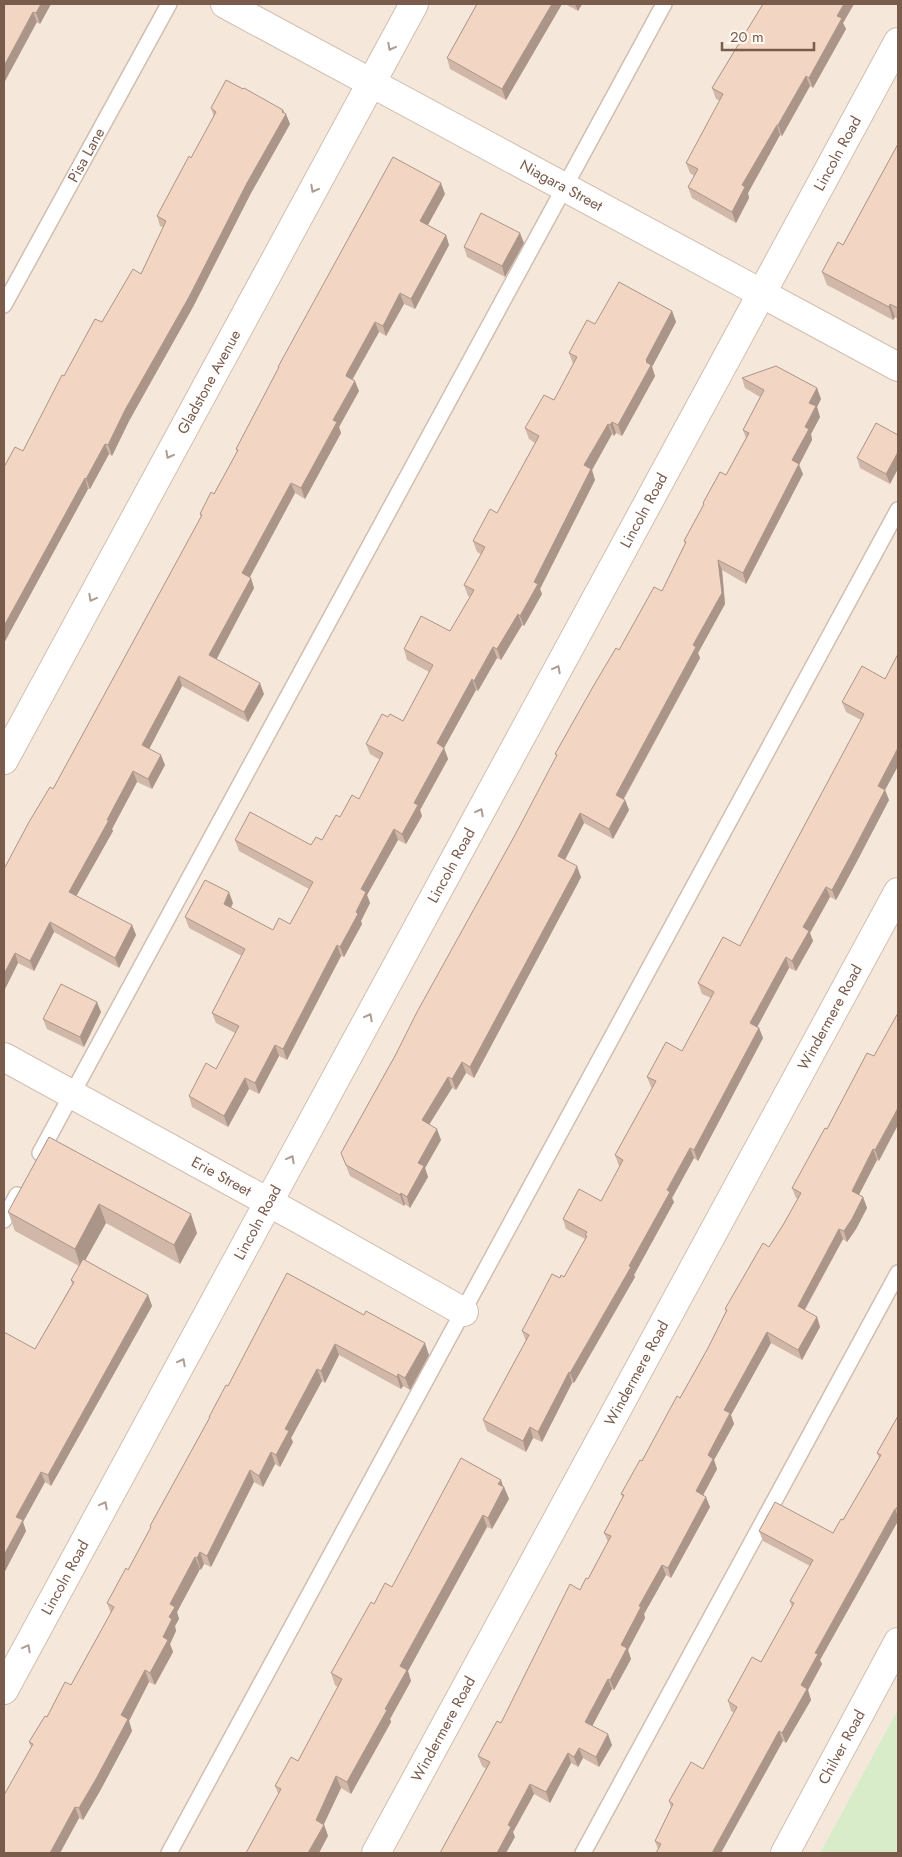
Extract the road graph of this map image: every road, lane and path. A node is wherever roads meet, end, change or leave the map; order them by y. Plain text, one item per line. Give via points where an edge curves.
1 (169, 4) edge
2 (226, 4) edge
3 (414, 4) edge
4 (664, 4) edge
5 (898, 42) edge
6 (371, 82) junction
7 (565, 187) junction
8 (762, 293) junction
9 (4, 305) edge
10 (898, 367) edge
11 (898, 510) edge
12 (4, 760) edge
13 (898, 892) edge
14 (4, 1058) edge
15 (72, 1095) junction
16 (32, 1169) edge
17 (22, 1186) edge
18 (268, 1202) junction
19 (4, 1220) edge
20 (898, 1273) edge
21 (464, 1312) junction
22 (898, 1642) edge
23 (4, 1690) edge
24 (169, 1853) edge
25 (376, 1853) edge
26 (583, 1853) edge
27 (785, 1853) edge

1 - 9 lane, Pisa Lane
2 - 6 street, Niagara Street
3 -> 6 street, Gladstone Avenue
4 - 7 lane
5 - 8 street, Lincoln Road
6 - 7 street, Niagara Street
6 -> 12 street, Gladstone Avenue
7 - 8 street, Niagara Street
7 - 15 lane
8 - 10 street, Niagara Street
18 -> 8 street, Lincoln Road
11 - 21 lane
13 - 25 street, Windermere Road
14 - 15 street, Erie Street
15 - 16 lane
15 - 18 street, Erie Street
17 - 19 lane
18 - 21 street, Erie Street
23 -> 18 street, Lincoln Road
20 - 26 lane
21 - 24 lane
22 - 27 street, Chilver Road

